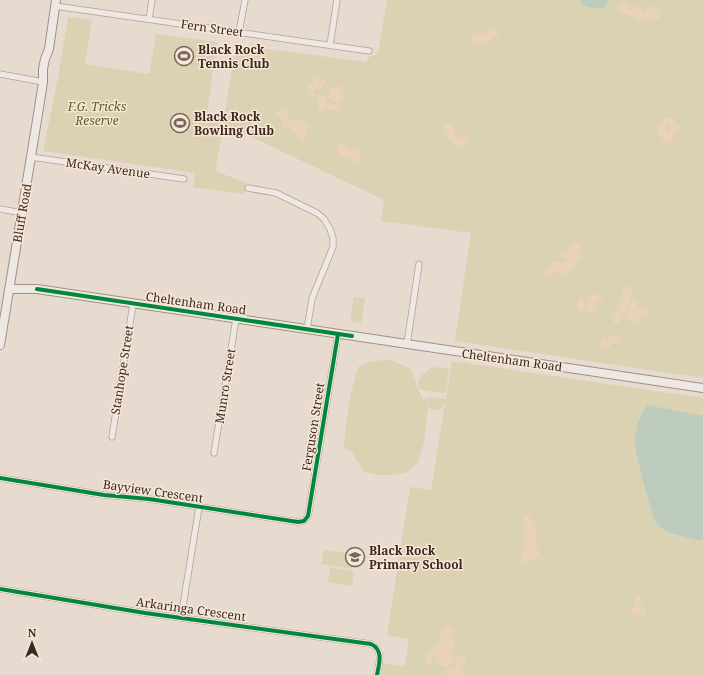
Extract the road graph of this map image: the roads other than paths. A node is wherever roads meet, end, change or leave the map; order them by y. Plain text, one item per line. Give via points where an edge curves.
1 (152, 0) edge
2 (245, 0) edge
3 (337, 0) edge
4 (56, 3) edge
5 (149, 19) junction
6 (239, 32) junction
7 (330, 45) junction
8 (369, 51) dead end
9 (0, 74) edge
10 (43, 82) junction
11 (32, 157) junction
12 (184, 179) dead end
13 (248, 188) dead end
14 (0, 209) edge
15 (22, 213) junction
16 (419, 264) dead end
17 (10, 285) junction
18 (133, 304) junction
19 (236, 319) junction
20 (308, 329) junction
21 (338, 334) junction
22 (407, 344) junction
23 (0, 345) edge
24 (703, 388) edge
25 (112, 437) dead end
26 (214, 453) dead end
27 (0, 478) edge
28 (199, 507) junction
29 (304, 521) joint
30 (0, 589) edge
31 (181, 618) junction
32 (377, 675) edge

1 - 5 street
2 - 6 street
3 - 7 street
4 - 5 street, Fern Street
4 - 10 street, Bluff Road via 48,49 50,59
5 - 6 street, Fern Street
6 - 7 street, Fern Street
7 - 8 street, Fern Street
9 - 10 street
10 - 11 street, Bluff Road
11 - 12 street, McKay Avenue
11 - 15 street, Bluff Road
13 - 20 street via 276,193 317,213 330,229 333,247 313,295
14 - 15 street
15 - 17 street, Bluff Road
16 - 22 street
17 - 18 street, Cheltenham Road
17 - 23 street, Bluff Road
18 - 19 street, Cheltenham Road
18 - 25 street, Stanhope Street
19 - 20 street, Cheltenham Road
19 - 26 street, Munro Street
20 - 21 street, Cheltenham Road
21 - 22 street, Cheltenham Road
21 - 29 street, Ferguson Street via 308,517
22 - 24 street, Cheltenham Road
27 - 28 street, Bayview Crescent
28 - 29 street, Bayview Crescent
28 - 31 street
30 - 31 street, Arkaringa Crescent
31 - 32 street, Arkaringa Crescent via 371,644 378,649 380,656

